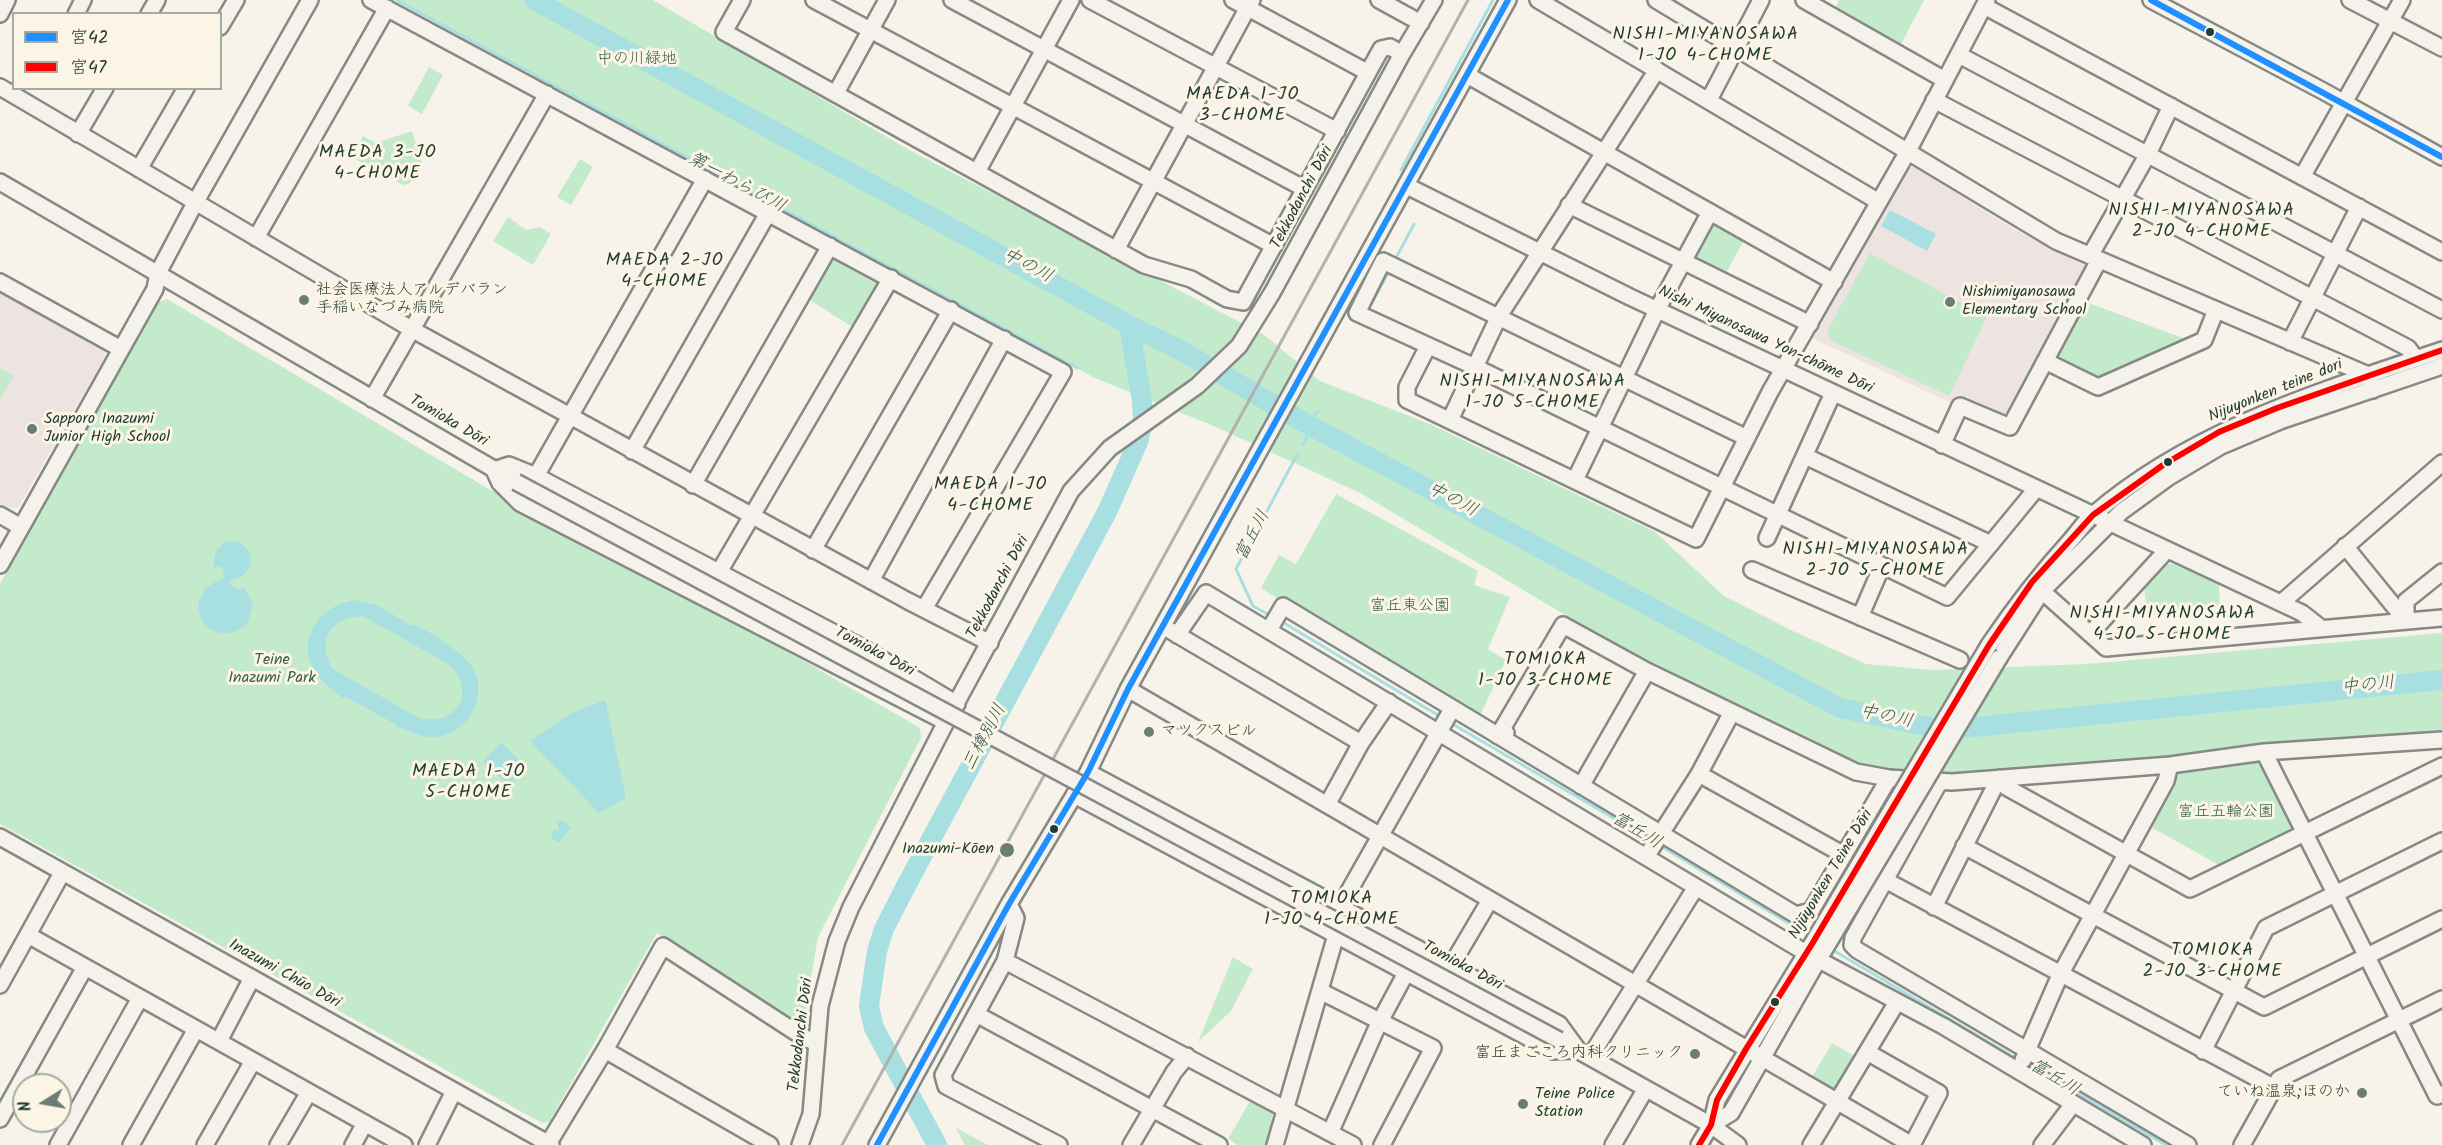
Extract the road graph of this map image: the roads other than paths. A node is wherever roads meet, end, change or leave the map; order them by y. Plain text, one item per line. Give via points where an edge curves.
1 (7, 0) edge
2 (236, 0) edge
3 (310, 0) edge
4 (371, 0) edge
5 (742, 0) edge
6 (814, 0) edge
7 (887, 0) edge
8 (952, 0) edge
9 (1071, 0) edge
10 (1090, 0) edge
11 (1233, 0) edge
12 (1379, 0) edge
13 (1434, 0) edge
14 (1508, 0) edge
15 (1538, 0) edge
16 (1656, 0) edge
17 (1761, 0) edge
18 (1804, 0) edge
19 (2151, 0) edge
20 (2350, 0) edge
21 (2402, 0) edge
22 (1986, 3) edge
23 (1250, 4) edge
24 (2170, 4) edge
25 (1831, 7) edge
26 (387, 8) junction
27 (0, 14) edge
28 (2390, 21) junction
29 (1421, 23) junction
30 (222, 24) edge
31 (869, 32) junction
32 (2442, 48) edge
33 (1044, 49) junction
34 (1736, 49) junction
35 (1402, 54) junction
36 (1959, 55) junction
37 (1216, 67) junction
38 (1657, 70) junction
39 (1367, 72) junction
40 (1467, 75) junction
41 (1943, 79) junction
42 (0, 87) edge
43 (104, 90) edge
44 (185, 90) edge
45 (836, 93) junction
46 (547, 94) junction
47 (30, 95) edge
48 (1709, 100) junction
49 (1934, 100) junction
50 (2345, 103) junction
51 (1013, 106) junction
52 (2171, 106) junction
53 (1184, 124) junction
54 (1337, 131) junction
55 (78, 134) junction
56 (1604, 152) junction
57 (1906, 153) junction
58 (2148, 154) junction
59 (2442, 157) edge
60 (139, 169) junction
61 (977, 171) junction
62 (2302, 177) junction
63 (705, 179) junction
64 (0, 182) edge
65 (1152, 182) junction
66 (1407, 186) junction
67 (1305, 189) junction
68 (2123, 198) junction
69 (1879, 202) junction
70 (195, 203) junction
71 (1569, 205) junction
72 (2359, 207) junction
73 (1710, 212) junction
74 (768, 213) junction
75 (256, 238) junction
76 (830, 246) junction
77 (1274, 246) junction
78 (1116, 249) junction
79 (1538, 251) junction
80 (2442, 252) edge
81 (2336, 253) junction
82 (2095, 258) junction
83 (1683, 261) junction
84 (158, 273) junction
85 (891, 278) junction
86 (0, 282) edge
87 (1834, 282) junction
88 (2313, 297) junction
89 (951, 310) junction
90 (1658, 310) junction
91 (2216, 310) junction
92 (2442, 310) edge
93 (1499, 316) junction
94 (1810, 324) junction
95 (413, 330) junction
96 (1004, 339) junction
97 (2290, 342) junction
98 (1428, 346) junction
99 (121, 349) junction
100 (2442, 350) edge
101 (2416, 359) junction
102 (2045, 361) junction
103 (2442, 366) edge
104 (1475, 367) junction
105 (1782, 369) junction
106 (2368, 375) junction
107 (1624, 378) junction
108 (2373, 390) junction
109 (1833, 393) junction
110 (372, 399) junction
111 (568, 417) junction
112 (1450, 420) junction
113 (1599, 428) junction
114 (1748, 438) junction
115 (1942, 445) junction
116 (633, 451) junction
117 (1805, 456) junction
118 (2442, 463) edge
119 (494, 470) junction
120 (536, 476) junction
121 (1575, 480) junction
122 (693, 485) junction
123 (1722, 488) junction
124 (2036, 489) junction
125 (0, 515) edge
126 (1777, 515) junction
127 (2093, 515) junction
128 (752, 517) junction
129 (2109, 524) junction
130 (21, 527) junction
131 (1767, 538) dead end
132 (1991, 544) junction
133 (2345, 546) junction
134 (813, 550) junction
135 (2167, 550) junction
136 (0, 565) edge
137 (1882, 566) junction
138 (1752, 570) dead end
139 (719, 572) junction
140 (2442, 572) edge
141 (871, 582) junction
142 (2037, 586) junction
143 (2281, 603) junction
144 (924, 609) junction
145 (1860, 616) junction
146 (2442, 618) edge
147 (2406, 621) junction
148 (1163, 627) junction
149 (2321, 628) junction
150 (1270, 629) junction
151 (2090, 634) junction
152 (1178, 635) junction
153 (990, 643) junction
154 (1989, 645) joint
155 (1999, 658) joint
156 (1960, 660) dead end
157 (1647, 671) junction
158 (1128, 689) junction
159 (1389, 702) junction
160 (957, 704) junction
161 (1451, 711) junction
162 (1732, 712) junction
163 (946, 722) junction
164 (1439, 730) junction
165 (1502, 734) junction
166 (2442, 740) edge
167 (1361, 743) junction
168 (2264, 752) junction
169 (2170, 765) junction
170 (2442, 766) edge
171 (1088, 772) junction
172 (1699, 774) junction
173 (1889, 778) junction
174 (1998, 778) junction
175 (1940, 781) junction
176 (1581, 786) junction
177 (1074, 795) junction
178 (1327, 805) junction
179 (2304, 834) junction
180 (1379, 835) junction
181 (0, 837) edge
182 (2442, 841) edge
183 (1653, 845) junction
184 (1964, 846) junction
185 (2126, 853) junction
186 (1844, 855) junction
187 (62, 873) junction
188 (1885, 880) junction
189 (1696, 887) junction
190 (2334, 894) junction
191 (1491, 900) junction
192 (1009, 904) junction
193 (1340, 907) junction
194 (1934, 907) junction
195 (2092, 915) junction
196 (2442, 919) edge
197 (28, 935) junction
198 (1336, 935) junction
199 (1815, 952) junction
200 (2366, 956) junction
201 (1005, 961) junction
202 (1451, 966) junction
203 (85, 967) junction
204 (1406, 973) junction
205 (2060, 975) junction
206 (252, 978) junction
207 (1635, 984) junction
208 (0, 985) edge
209 (1320, 991) junction
210 (2234, 991) junction
211 (140, 998) junction
212 (2442, 999) edge
213 (1897, 1002) junction
214 (976, 1014) junction
215 (1380, 1021) junction
216 (2399, 1021) junction
217 (196, 1029) junction
218 (219, 1041) junction
219 (817, 1043) junction
220 (1746, 1049) junction
221 (605, 1050) junction
222 (2203, 1050) junction
223 (1867, 1052) junction
224 (1584, 1054) junction
225 (1186, 1056) junction
226 (1761, 1057) junction
227 (253, 1061) junction
228 (2023, 1061) junction
229 (2275, 1088) junction
230 (1645, 1090) junction
231 (454, 1091) junction
232 (309, 1092) junction
233 (2442, 1094) edge
234 (1838, 1102) junction
235 (2073, 1104) junction
236 (1153, 1109) junction
237 (1286, 1109) junction
238 (0, 1119) edge
239 (365, 1123) junction
240 (1711, 1125) junction
241 (1330, 1133) junction
242 (1888, 1139) edge
243 (2165, 1139) edge
244 (550, 1144) edge
245 (58, 1145) edge
246 (131, 1145) edge
247 (205, 1145) edge
248 (278, 1145) edge
249 (352, 1145) edge
250 (404, 1145) edge
251 (427, 1145) edge
252 (770, 1145) edge
253 (800, 1145) edge
254 (877, 1145) edge
255 (1059, 1145) edge
256 (1131, 1145) edge
257 (1219, 1145) edge
258 (1275, 1145) edge
259 (1353, 1145) edge
260 (1382, 1145) edge
261 (1613, 1145) edge
262 (1699, 1145) edge
263 (1738, 1145) edge
264 (1811, 1145) edge
265 (1912, 1145) edge
266 (2042, 1145) edge
267 (2143, 1145) edge
268 (2188, 1145) edge
269 (2242, 1145) edge

1 - 27 street
2 - 30 street
3 - 70 street
4 - 26 street
5 - 45 street via 724,32
6 - 31 street
7 - 31 street
8 - 33 street
9 - 33 street
10 - 37 street
11 - 23 street
12 - 29 street
13 - 29 street, Tekkodanchi Dōri
14 - 40 street
15 - 38 street
16 - 34 street
17 - 34 street
18 - 25 street
19 - 24 street
20 - 28 street
21 - 28 street
22 - 36 street
22 - 52 street
23 - 37 street
23 - 39 street
24 - 50 street
25 - 41 street
26 - 46 street
26 - 75 street
28 - 32 street
28 - 50 street
29 - 35 street, Tekkodanchi Dōri
31 - 45 street
31 - 51 street
33 - 51 street
33 - 53 street
34 - 48 street
34 - 57 street
35 - 39 street via 1390,47 1381,49
35 - 153 street, Tekkodanchi Dōri via 1239,346 1197,386 1110,448 1071,491
36 - 41 street
36 - 58 street
37 - 53 street
37 - 54 street
38 - 48 street
38 - 56 street
39 - 54 street
40 - 56 street
40 - 66 street
41 - 49 street
42 - 47 street
43 - 55 street
44 - 60 street
45 - 61 street
46 - 63 street
46 - 95 street
47 - 55 street
48 - 69 street
49 - 57 street
49 - 68 street
50 - 59 street
50 - 62 street
51 - 61 street
51 - 65 street
52 - 58 street
52 - 62 street
53 - 65 street
53 - 67 street
54 - 67 street
55 - 60 street
56 - 71 street
56 - 73 street
57 - 69 street
57 - 82 street via 2056,241
58 - 68 street
58 - 81 street
60 - 70 street
61 - 78 street
62 - 72 street
63 - 74 street
63 - 111 street
64 - 84 street, Tomioka Dōri
65 - 77 street
65 - 78 street
66 - 79 street, Nishi Miyanosawa Yon-chōme Dōri
66 - 148 street
67 - 77 street
68 - 82 street
68 - 88 street
69 - 87 street
70 - 75 street
70 - 84 street
71 - 79 street
71 - 83 street
72 - 80 street
72 - 81 street
73 - 83 street
73 - 87 street
74 - 76 street
74 - 116 street
75 - 95 street
76 - 85 street
76 - 122 street
77 - 78 street via 1243,302 1227,299 1191,279 1144,265
79 - 90 street, Nishi Miyanosawa Yon-chōme Dōri
79 - 93 street
81 - 88 street
81 - 92 street
82 - 91 street
82 - 102 street
83 - 90 street
83 - 94 street
84 - 99 street via 155,289
84 - 110 street, Tomioka Dōri
85 - 89 street
85 - 128 street
86 - 99 street
87 - 94 street
88 - 97 street
88 - 101 street via 2408,348
89 - 96 street
89 - 134 street
90 - 105 street, Nishi Miyanosawa Yon-chōme Dōri
90 - 107 street
91 - 97 street
91 - 102 street via 2204,340 2098,387
93 - 98 street via 1383,261 1357,313
93 - 104 street
93 - 107 street
94 - 105 street
95 - 110 street
95 - 111 street
96 - 141 street
96 - 144 street via 1063,372
97 - 106 street
98 - 104 street
98 - 112 street via 1407,387 1407,400
99 - 130 street
100 - 101 street, Nijuyonken teine dori
101 - 106 street, Nijuyonken teine dori
102 - 115 street via 2010,427 1960,406
103 - 108 street, Nijuyonken teine dori
104 - 112 street
104 - 113 street
105 - 109 street, Nishi Miyanosawa Yon-chōme Dōri
105 - 114 street
106 - 108 street
106 - 127 street, Nijuyonken teine dori via 2219,432 2163,465
107 - 113 street
107 - 114 street
108 - 129 street, Nijuyonken teine dori via 2280,421 2221,446 2169,477
109 - 115 street, Nishi Miyanosawa Yon-chōme Dōri
109 - 117 street
110 - 119 street, Tomioka Dōri
111 - 116 street
111 - 120 street
112 - 121 street
113 - 121 street
113 - 123 street
114 - 123 street
115 - 124 street, Nishi Miyanosawa Yon-chōme Dōri
116 - 122 street
117 - 126 street
117 - 132 street
118 - 133 street
119 - 120 street via 509,465
119 - 163 street via 500,483 520,503
119 - 224 street, Tomioka Dōri, bridge
120 - 139 street
121 - 123 street via 1696,539
122 - 128 street
123 - 126 street
124 - 127 street, Nishi Miyanosawa Yon-chōme Dōri
124 - 132 street
125 - 130 street
126 - 131 street
126 - 137 street
127 - 129 street, Nishi Miyanosawa Yon-chōme Dōri
127 - 142 street, Nijuyonken teine dori
128 - 134 street
128 - 139 street
129 - 135 street, Nishi Miyanosawa Yon-chōme Dōri
129 - 142 street, Nijuyonken teine dori
130 - 136 street
132 - 137 street via 1947,597
133 - 143 street
133 - 147 street
134 - 141 street
135 - 143 street, Nishi Miyanosawa Yon-chōme Dōri
135 - 151 street
137 - 145 street
138 - 145 street
139 - 160 street via 863,648
140 - 147 street via 2406,601
141 - 144 street
142 - 151 street
142 - 154 street, Nijuyonken teine dori
142 - 155 street, Nijuyonken teine dori
143 - 149 street, Nishi Miyanosawa Yon-chōme Dōri
144 - 153 street
145 - 156 street
146 - 147 street
147 - 149 street
148 - 152 street
148 - 158 street
149 - 151 street via 2106,648
150 - 152 street via 1206,592
150 - 159 street
150 - 161 street via 1283,606
152 - 167 street
153 - 160 street, Tekkodanchi Dōri
154 - 199 street, Nijūyonken Teine Dōri, bridge
155 - 199 street, Nijūyonken Teine Dōri, bridge
157 - 162 street
157 - 165 street via 1563,625
157 - 176 street
158 - 171 street
158 - 178 street
159 - 164 street
159 - 167 street
160 - 163 street, Tekkodanchi Dōri
161 - 164 street
161 - 165 street
162 - 172 street
162 - 173 street via 1856,772
163 - 219 street, Tekkodanchi Dōri via 837,941 820,1006
164 - 180 street
164 - 183 street
165 - 176 street
166 - 168 street
167 - 178 street
168 - 169 street
168 - 179 street
169 - 174 street
169 - 185 street via 2166,781
170 - 179 street
171 - 177 street
171 - 193 street
172 - 183 street
172 - 186 street
173 - 175 street
173 - 186 street
174 - 175 street
174 - 184 street
174 - 185 street via 2006,787
175 - 188 street
176 - 183 street
177 - 192 street
177 - 198 street
178 - 180 street
179 - 185 street via 2190,889
179 - 190 street
180 - 191 street
180 - 193 street
181 - 187 street, Inazumi Chūo Dōri
182 - 190 street
183 - 186 street via 1796,915 1811,911
183 - 189 street
184 - 194 street
184 - 195 street
185 - 195 street
187 - 197 street
187 - 206 street, Inazumi Chūo Dōri
188 - 194 street
188 - 228 street via 1852,945
189 - 199 street
189 - 207 street
190 - 200 street
190 - 210 street via 2266,928
191 - 202 street
191 - 207 street
192 - 201 street via 1016,918
192 - 254 street
193 - 202 street
194 - 205 street
195 - 205 street
195 - 210 street
196 - 200 street
197 - 203 street
197 - 208 street
198 - 204 street
198 - 209 street
199 - 213 street
199 - 220 street, Nijūyonken Teine Dōri
199 - 226 street, Nijūyonken Teine Dōri
200 - 210 street via 2264,1007
200 - 216 street
201 - 214 street
201 - 225 street
202 - 224 street via 1559,1024
203 - 211 street
203 - 238 street
204 - 215 street
204 - 224 street via 1553,1051
205 - 222 street
205 - 228 street
206 - 218 street
206 - 231 street, Inazumi Chūo Dōri
207 - 220 street
207 - 224 street
209 - 215 street
209 - 237 street
210 - 222 street
211 - 217 street
211 - 245 street
212 - 216 street
213 - 223 street
213 - 228 street
214 - 236 street
214 - 255 street via 943,1075 946,1086
215 - 241 street
215 - 260 street via 1433,1048
216 - 229 street via 2279,1079
216 - 233 street via 2437,1096
217 - 218 street
217 - 246 street
218 - 227 street
219 - 221 street via 663,946
219 - 253 street, Tekkodanchi Dōri via 811,1114
220 - 226 street
220 - 240 street, Nijūyonken Teine Dōri via 1717,1100
221 - 244 street
221 - 252 street
222 - 229 street
223 - 234 street
223 - 265 street via 1939,1093
224 - 230 street, Tomioka Dōri
225 - 236 street
225 - 237 street
226 - 234 street
226 - 240 street, Nijūyonken Teine Dōri via 1731,1113
227 - 232 street
227 - 247 street
228 - 235 street
228 - 243 street
229 - 269 street
230 - 240 street, Tomioka Dōri
230 - 261 street
231 - 244 street, Inazumi Chūo Dōri
231 - 251 street
232 - 239 street
232 - 248 street
234 - 242 street
234 - 264 street
235 - 266 street
235 - 267 street
236 - 256 street
236 - 257 street
237 - 241 street
237 - 258 street
239 - 249 street
239 - 250 street
240 - 262 street, Nijūyonken Teine Dōri
240 - 263 street, Tomioka Dōri
241 - 259 street
242 - 265 street
243 - 268 street

